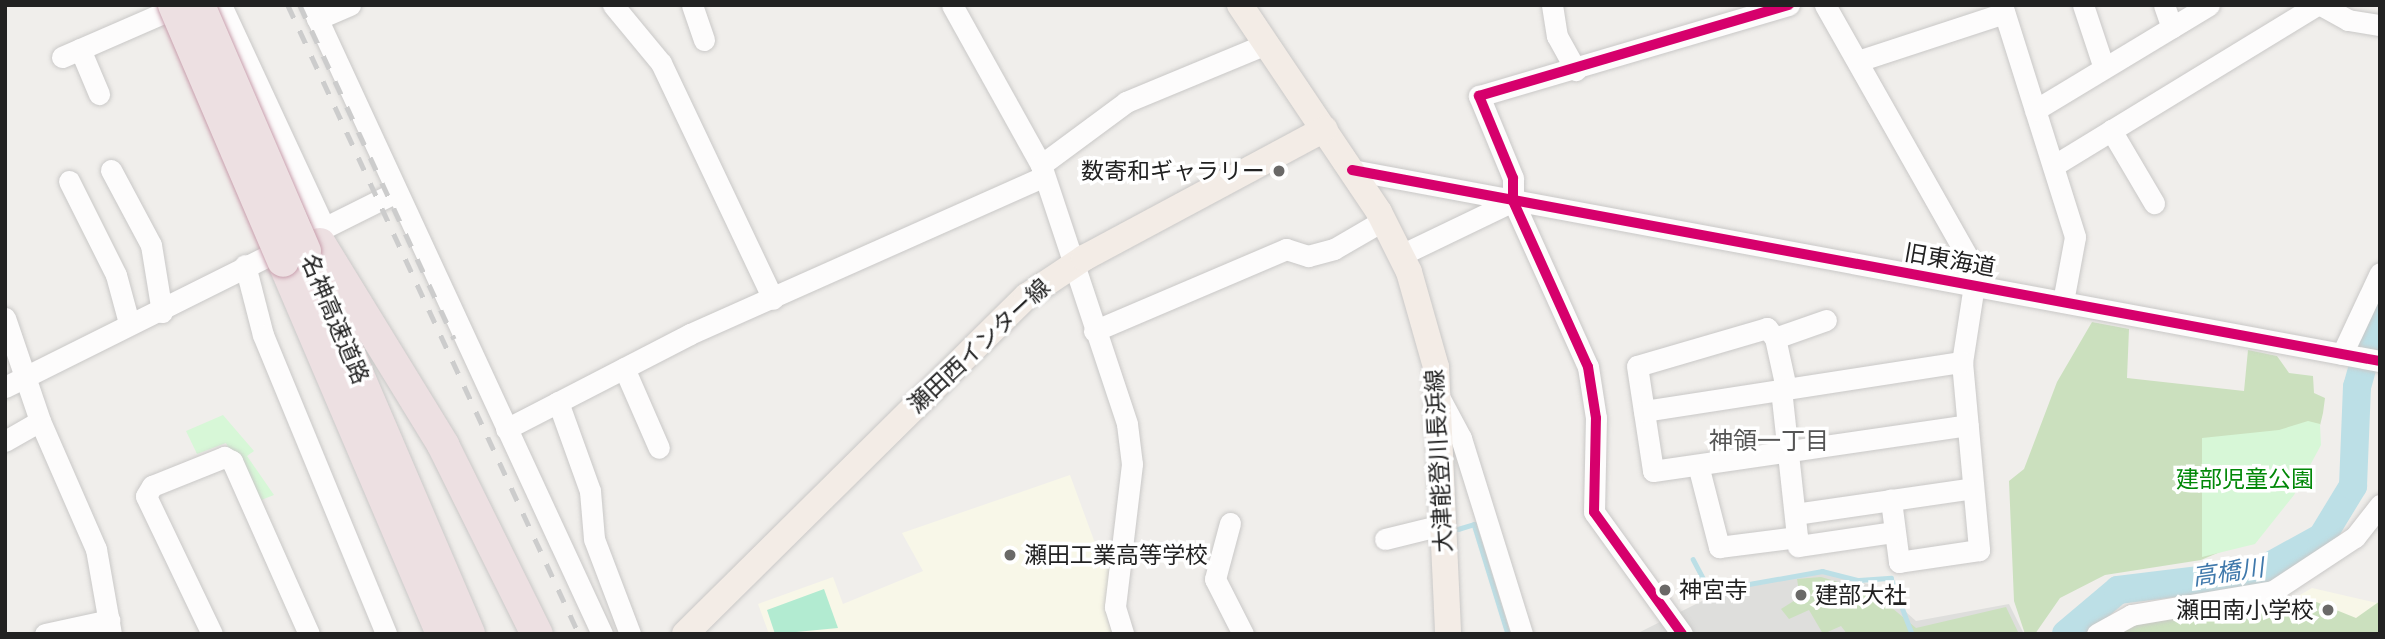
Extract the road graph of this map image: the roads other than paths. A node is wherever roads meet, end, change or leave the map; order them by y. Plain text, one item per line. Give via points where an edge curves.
1 (201, 5) edge
2 (221, 5) edge
3 (350, 5) edge
4 (613, 5) edge
5 (692, 5) edge
6 (952, 5) edge
7 (1240, 5) edge
8 (1552, 5) edge
9 (1788, 5) edge
10 (1825, 5) edge
11 (2083, 5) edge
12 (2164, 5) edge
13 (2209, 5) edge
14 (2319, 5) edge
15 (164, 8) edge
16 (2003, 9) edge
17 (314, 12) edge
18 (2380, 25) edge
19 (2172, 28) junction
20 (704, 40) dead end
21 (1266, 44) junction
22 (1858, 61) junction
23 (2104, 68) junction
24 (1576, 70) junction
25 (99, 94) dead end
26 (2035, 110) junction
27 (1325, 129) junction
28 (2111, 130) junction
29 (2053, 166) junction
30 (1352, 170) junction
31 (1042, 171) junction
32 (116, 174) dead end
33 (69, 181) dead end
34 (396, 192) junction
35 (1513, 201) junction
36 (2154, 203) dead end
37 (1384, 220) junction
38 (289, 250) junction
39 (1403, 254) junction
40 (1071, 265) junction
41 (2380, 273) edge
42 (1973, 285) junction
43 (773, 299) junction
44 (2063, 302) junction
45 (162, 312) junction
46 (5, 318) edge
47 (1826, 320) dead end
48 (130, 323) junction
49 (1094, 331) junction
50 (1775, 338) junction
51 (2347, 355) junction
52 (2379, 361) edge
53 (1962, 362) junction
54 (624, 368) junction
55 (26, 375) junction
56 (5, 387) edge
57 (1784, 388) junction
58 (1438, 395) junction
59 (558, 402) junction
60 (1644, 411) junction
61 (40, 421) junction
62 (1968, 425) junction
63 (506, 429) junction
64 (5, 441) edge
65 (659, 448) dead end
66 (1788, 453) junction
67 (1698, 465) junction
68 (1973, 488) junction
69 (1891, 500) junction
70 (2380, 505) edge
71 (1795, 514) junction
72 (1230, 523) dead end
73 (1442, 525) junction
74 (1894, 532) junction
75 (1797, 537) junction
76 (1385, 539) dead end
77 (110, 627) edge
78 (440, 629) edge
79 (45, 634) edge
80 (212, 634) edge
81 (309, 634) edge
82 (386, 634) edge
83 (469, 634) edge
84 (537, 634) edge
85 (602, 634) edge
86 (630, 634) edge
87 (685, 634) edge
88 (1123, 634) edge
89 (1243, 634) edge
90 (1448, 634) edge
91 (1522, 634) edge
92 (1682, 634) edge
93 (2096, 634) edge

1 - 38 highway, bridge
2 - 38 street
3 - 17 street
4 - 43 street via 661,63
5 - 20 street
6 - 31 street
7 - 21 main road, 大津能登川長浜線
8 - 24 street via 1557,36
9 - 24 street
10 - 22 street
11 - 23 street
12 - 19 street
13 - 19 street
14 - 18 street via 2336,16
14 - 28 street
15 - 25 street via 71,53
15 - 38 highway, 名神高速道路, bridge
16 - 22 street
16 - 26 street
17 - 34 street
19 - 23 street
21 - 27 main road, 大津能登川長浜線
21 - 31 street via 1126,102
22 - 42 street via 1976,272
23 - 26 street
24 - 35 street via 1479,96 1513,178
26 - 29 street
27 - 30 main road, 大津能登川長浜線
27 - 40 main road, 瀬田西インター線
28 - 29 street
28 - 36 street
29 - 44 street via 2075,237
30 - 35 street, 旧東海道
30 - 37 main road, 大津能登川長浜線
31 - 40 street
31 - 43 street
32 - 45 street via 142,216 156,261
33 - 48 street via 116,275
34 - 38 street
34 - 63 street
35 - 39 street
35 - 42 street, 旧東海道
35 - 92 street via 1591,376 1594,512
37 - 39 main road, 大津能登川長浜線
37 - 49 street via 1334,249 1308,256 1286,249
38 - 45 street
38 - 78 highway, 名神高速道路
38 - 82 street via 263,335
38 - 83 highway, 名神高速道路
38 - 84 highway via 443,445
39 - 58 main road, 大津能登川長浜線 via 1432,346
40 - 49 street
40 - 87 main road, 瀬田西インター線 via 1003,318
41 - 51 street
42 - 44 street, 旧東海道
42 - 53 street
43 - 54 street
44 - 51 street, 旧東海道
45 - 48 street
46 - 55 street
47 - 50 street
48 - 55 street
49 - 88 street via 1132,450 1115,607
50 - 57 street
50 - 60 street via 1767,328 1637,366
51 - 52 street, 旧東海道
53 - 57 street
53 - 62 street
54 - 59 street
54 - 65 street
55 - 56 street
55 - 61 street
57 - 60 street
57 - 66 street
58 - 73 main road, 大津能登川長浜線
58 - 91 street via 1461,438
59 - 63 street
59 - 86 street via 590,491 594,539
60 - 67 street via 1653,471
61 - 64 street
61 - 77 street via 96,549
62 - 66 street
62 - 68 street
63 - 85 street
66 - 67 street
66 - 71 street
67 - 75 street via 1719,547
68 - 69 street
68 - 74 street via 1979,550 1899,562
69 - 71 street
69 - 74 street
70 - 93 street via 2355,537 2273,591 2131,615
71 - 75 street
72 - 89 street via 1215,579
73 - 76 street
73 - 90 main road, 大津能登川長浜線
74 - 75 street via 1798,546
77 - 79 street
80 - 81 street via 146,496 152,486 223,457 232,461

